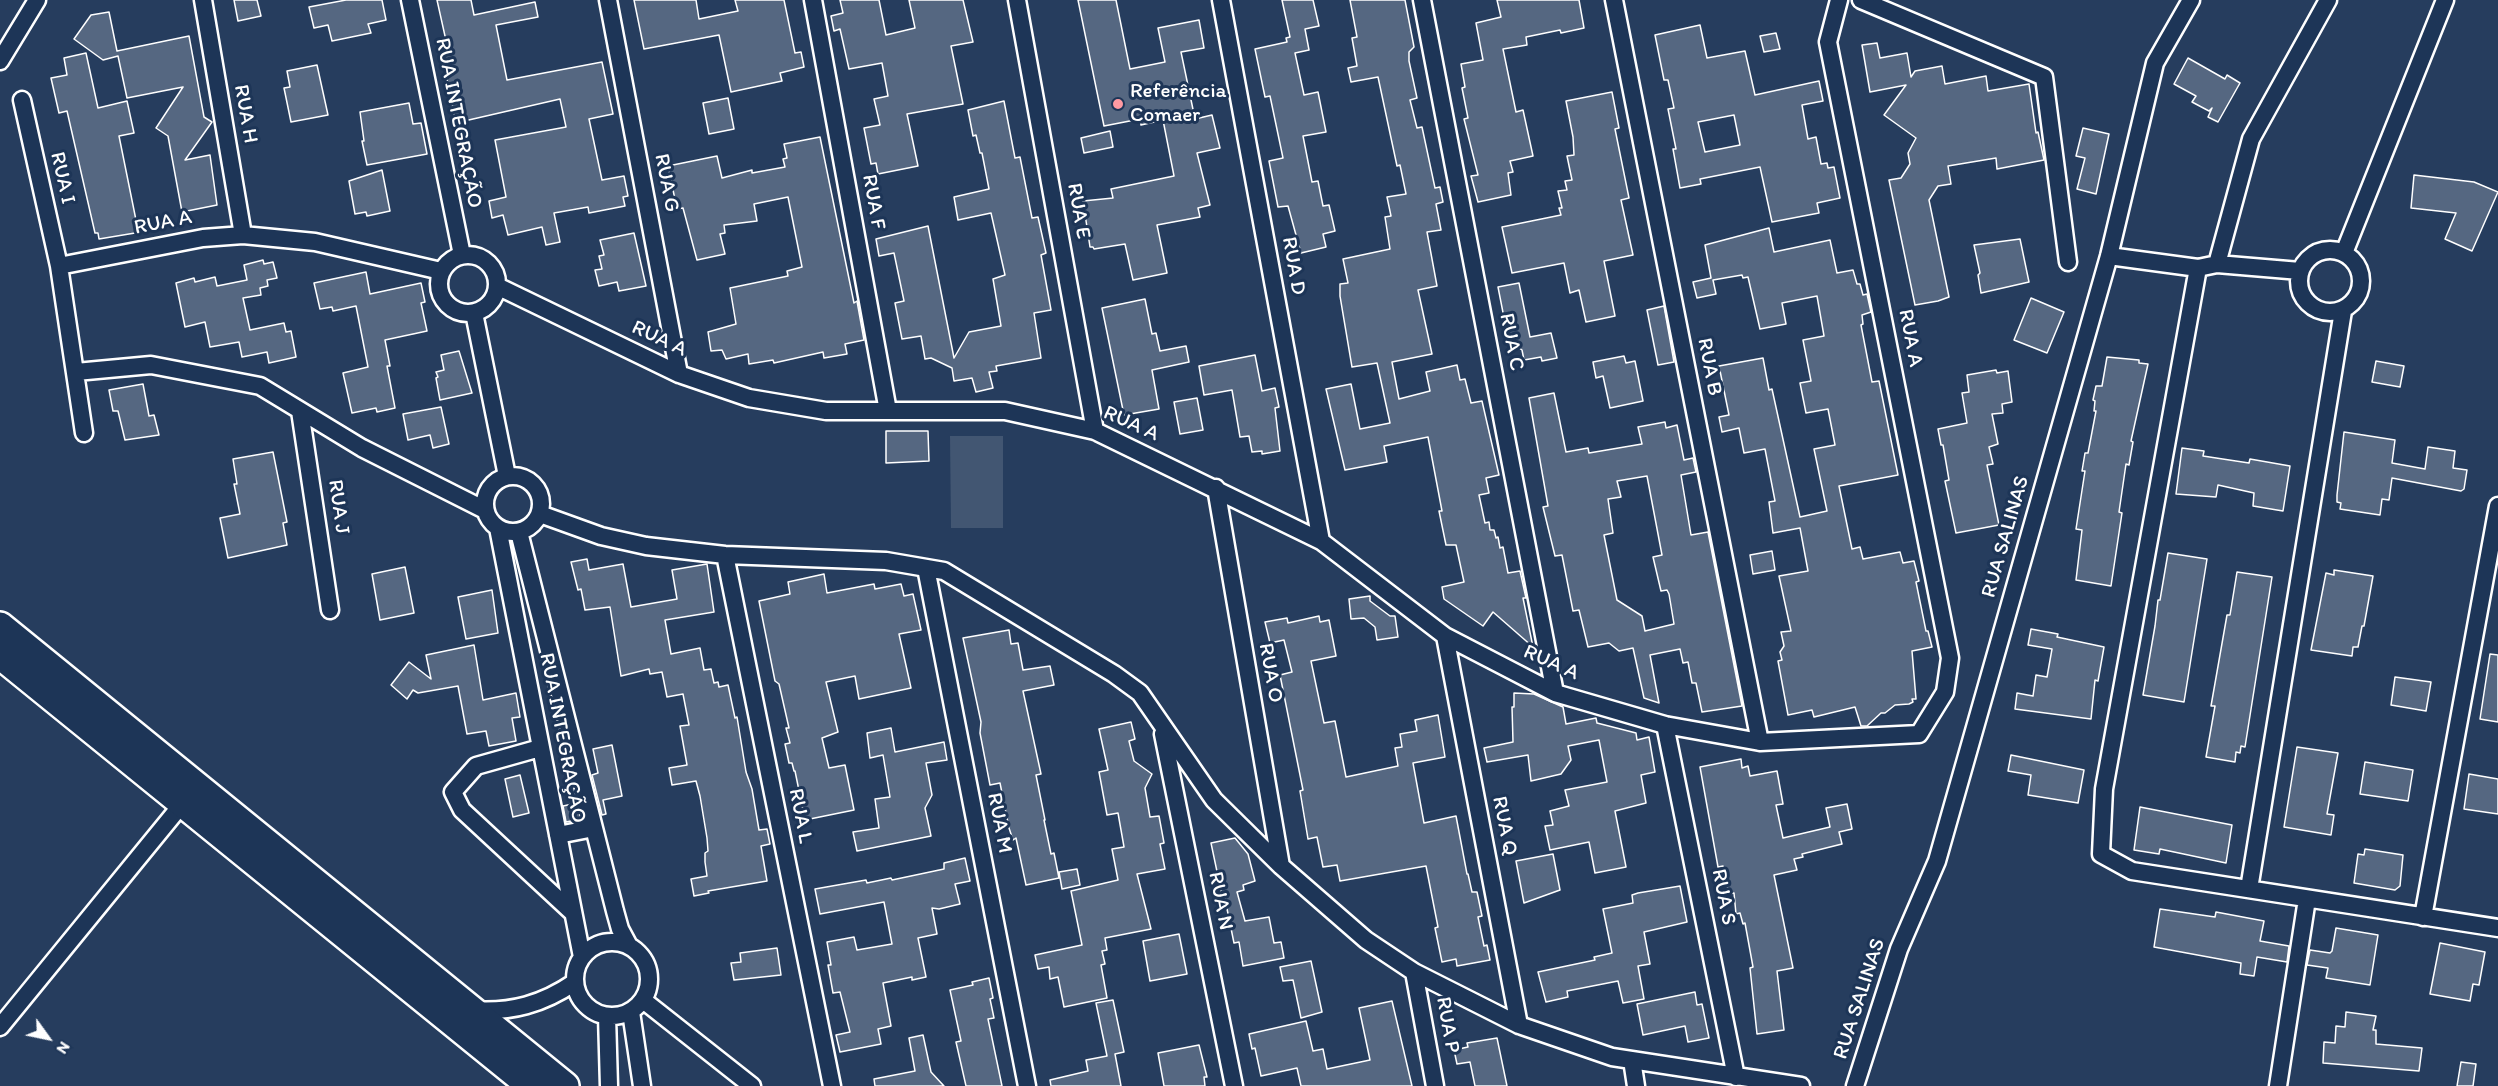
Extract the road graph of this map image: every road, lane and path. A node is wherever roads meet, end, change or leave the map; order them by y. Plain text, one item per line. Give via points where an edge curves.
1 (37, 0) edge
2 (203, 0) edge
3 (410, 0) edge
4 (608, 0) edge
5 (813, 0) edge
6 (1017, 0) edge
7 (1221, 0) edge
8 (1422, 0) edge
9 (1614, 0) edge
10 (1839, 0) edge
11 (1861, 0) edge
12 (2191, 0) edge
13 (2328, 0) edge
14 (2445, 0) edge
15 (0, 61) edge
16 (22, 100) dead end
17 (243, 235) junction
18 (2344, 253) junction
19 (462, 255) junction
20 (2109, 256) junction
21 (2068, 262) dead end
22 (2217, 264) junction
23 (59, 266) junction
24 (2198, 268) junction
25 (441, 271) junction
26 (2300, 271) junction
27 (497, 286) junction
28 (2343, 311) junction
29 (474, 313) junction
30 (76, 372) junction
31 (679, 374) junction
32 (300, 411) junction
33 (888, 411) junction
34 (1095, 430) junction
35 (84, 433) dead end
36 (507, 476) junction
37 (1216, 488) junction
38 (2498, 506) edge
39 (485, 510) junction
40 (540, 514) junction
41 (498, 528) junction
42 (519, 532) junction
43 (1321, 541) junction
44 (724, 555) junction
45 (926, 568) junction
46 (330, 610) dead end
47 (0, 626) edge
48 (1445, 636) junction
49 (0, 655) edge
50 (1555, 693) junction
51 (1665, 725) junction
52 (1161, 726) junction
53 (1760, 742) junction
54 (540, 748) junction
55 (183, 803) junction
56 (594, 828) junction
57 (558, 835) junction
58 (1281, 866) junction
59 (2249, 889) junction
60 (2307, 899) junction
61 (573, 913) junction
62 (2423, 917) junction
63 (2498, 928) edge
64 (628, 944) junction
65 (582, 957) junction
66 (1414, 972) junction
67 (575, 982) junction
68 (643, 1000) junction
69 (472, 1010) junction
70 (631, 1012) junction
71 (607, 1016) junction
72 (1519, 1025) junction
73 (0, 1027) edge
74 (1632, 1060) junction
75 (1736, 1077) junction
76 (531, 1086) edge
77 (565, 1086) edge
78 (609, 1086) edge
79 (642, 1086) edge
80 (752, 1086) edge
81 (832, 1086) edge
82 (1027, 1086) edge
83 (1234, 1086) edge
84 (1435, 1086) edge
85 (1636, 1086) edge
86 (1801, 1086) edge
87 (1855, 1086) edge
88 (2278, 1086) edge

1 - 15 street
2 - 17 street, RUA H
3 - 19 street, RUA INTEGRAÇÃO
4 - 31 street, RUA G
5 - 33 street, RUA F
6 - 34 street, RUA E
7 - 43 street, RUA D
8 - 50 street, RUA C
9 - 53 street, RUA B
10 - 53 street, RUA A via 1828,42 1950,658 1945,692 1919,734
11 - 21 street via 2044,77
12 - 20 street, RUA SALINAS via 2155,63
13 - 22 street via 2251,139
14 - 18 street
16 - 23 street, RUA I
17 - 23 street, RUA A via 202,238
17 - 25 street, RUA A via 315,242
18 - 26 street via 2331,249 2318,252
18 - 28 street via 2355,261 2361,289
19 - 25 street
19 - 27 street via 487,262 495,273
20 - 24 street
20 - 87 street, RUA SALINAS via 1937,861 1899,949
22 - 24 street
22 - 26 street
23 - 30 street
24 - 59 street via 2104,789 2101,854 2132,871
25 - 29 street via 439,293 444,303 463,314
26 - 28 street via 2298,286 2304,300 2329,314
27 - 29 street via 494,298
27 - 31 street, RUA A
28 - 59 street
29 - 36 street
30 - 32 street via 151,365 260,386
30 - 35 street
31 - 33 street, RUA A via 749,398 826,411
32 - 39 street via 362,448
32 - 46 street, RUA J
33 - 34 street, RUA A via 1005,411
34 - 37 street, RUA A
36 - 39 street via 489,488
36 - 40 street via 531,481 540,496
37 - 43 street, RUA A
37 - 58 street, RUA O
38 - 62 street
39 - 41 street
40 - 42 street via 532,526
40 - 44 street via 646,546
41 - 42 street
41 - 54 street, RUA INTEGRAÇÃO
42 - 56 street, RUA INTEGRAÇÃO
43 - 48 street, RUA A
44 - 45 street via 886,561
44 - 81 street, RUA L
45 - 52 street via 944,571 1114,674 1140,693
45 - 82 street, RUA M
47 - 69 main road
48 - 50 street, RUA A
48 - 72 street, RUA Q
49 - 55 main road
50 - 51 street, RUA A
51 - 53 street, RUA A
51 - 75 street, RUA S
52 - 58 street via 1214,800
52 - 83 street, RUA N
54 - 57 street, RUA INTEGRAÇÃO
54 - 61 street via 476,766 453,792 462,810
55 - 73 street
55 - 76 main road
56 - 57 street
56 - 64 street, RUA INTEGRAÇÃO
57 - 61 street, RUA INTEGRAÇÃO
58 - 66 street via 1366,940
59 - 60 street
60 - 62 street
60 - 88 street
61 - 65 street, RUA INTEGRAÇÃO
62 - 63 street
64 - 65 street via 603,942
64 - 68 street via 639,952 650,975
65 - 67 street
66 - 72 street
66 - 84 street, RUA P
67 - 69 street via 520,1008
67 - 71 street via 586,1005
68 - 70 street
68 - 80 street
69 - 77 main road
70 - 71 street
70 - 79 street
71 - 78 street
72 - 74 street via 1612,1057
74 - 75 street
74 - 85 street
75 - 86 street

